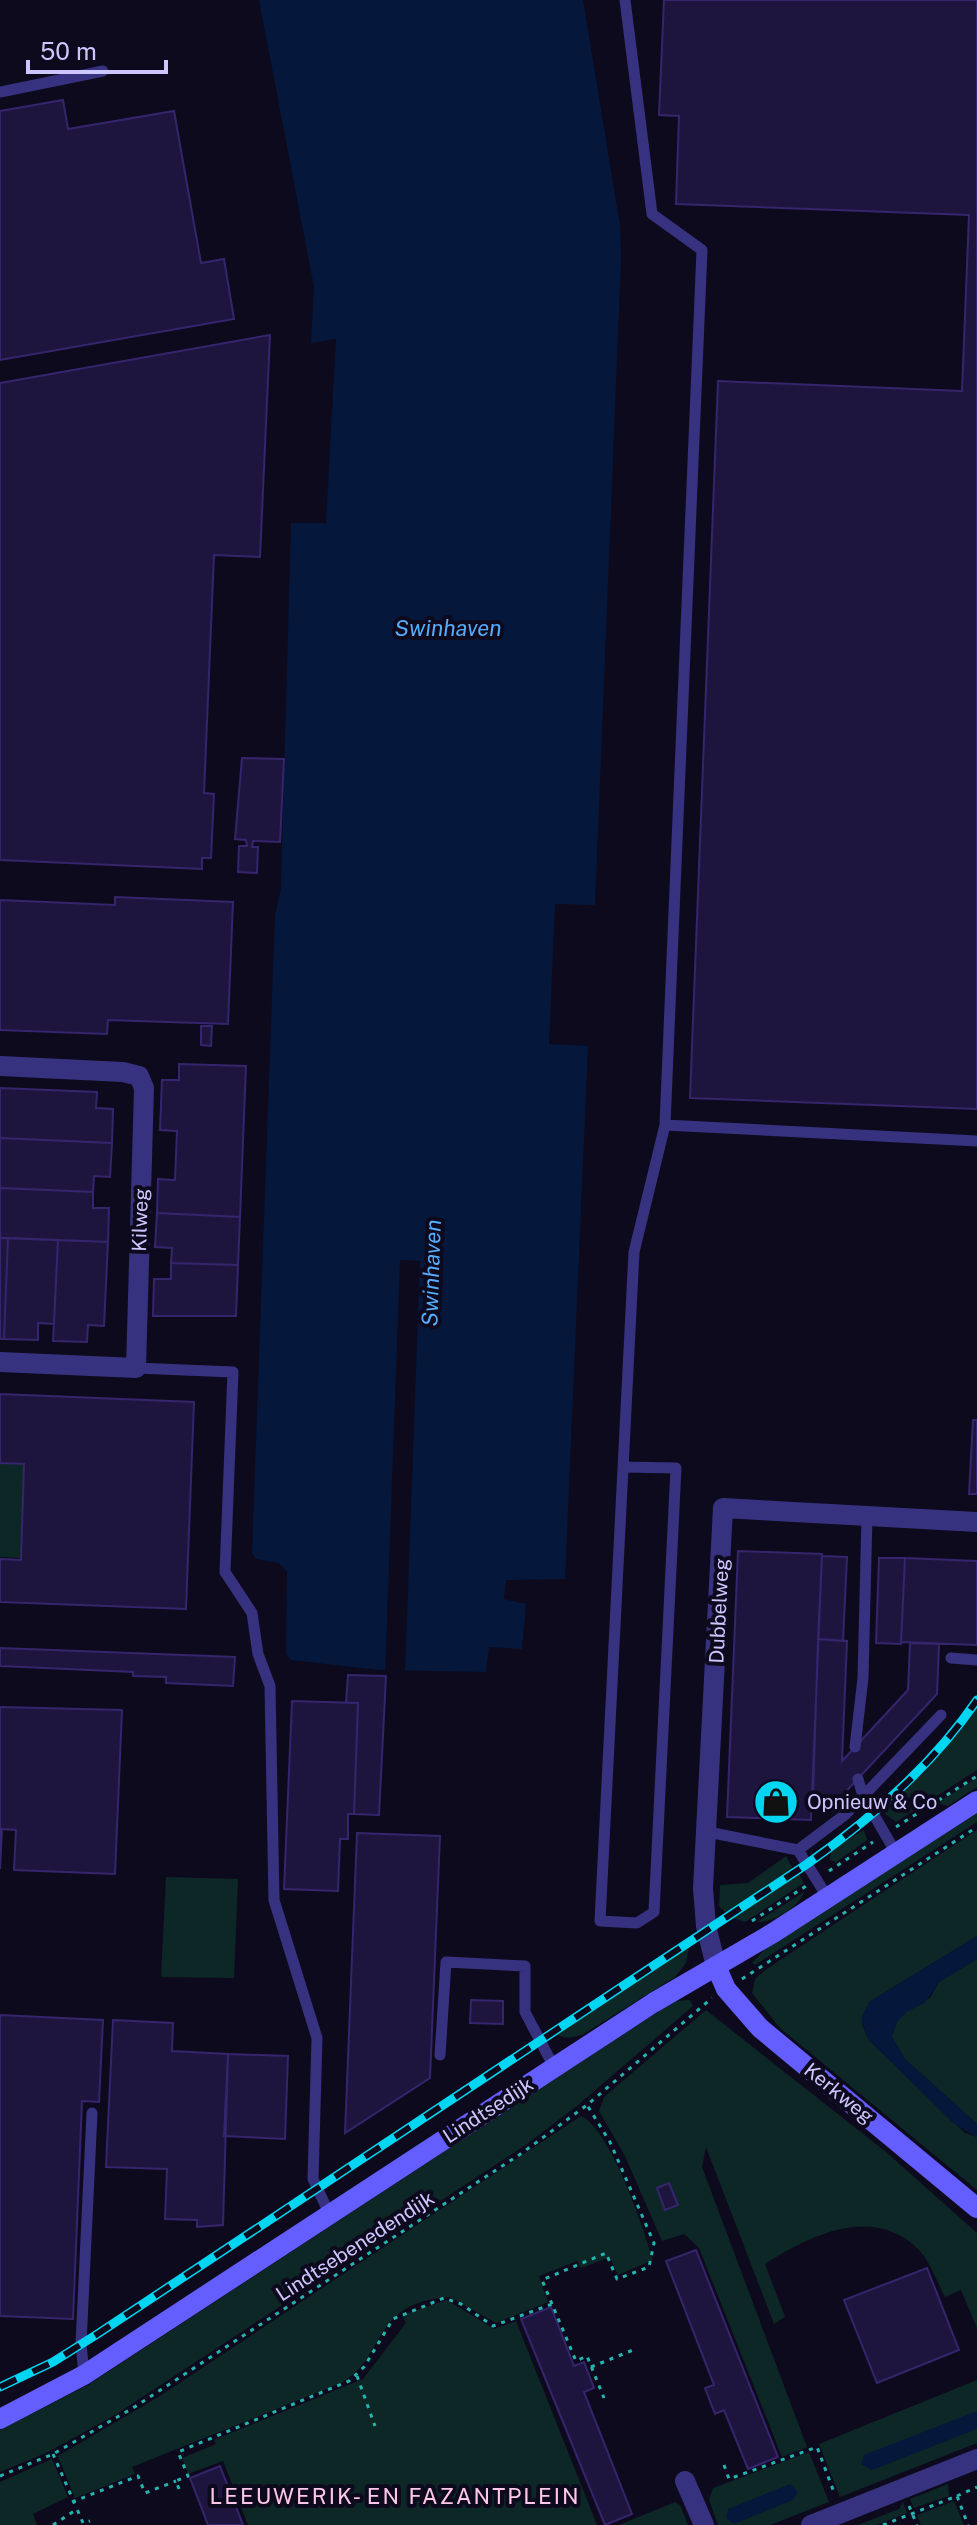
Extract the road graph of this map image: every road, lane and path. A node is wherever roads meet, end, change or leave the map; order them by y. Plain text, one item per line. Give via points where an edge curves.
1 (625, 0) edge
2 (103, 71) dead end
3 (0, 92) edge
4 (0, 1066) edge
5 (665, 1125) junction
6 (977, 1141) edge
7 (0, 1362) edge
8 (136, 1368) junction
9 (623, 1467) junction
10 (867, 1516) junction
11 (977, 1522) edge
12 (951, 1658) dead end
13 (977, 1660) edge
14 (941, 1715) dead end
15 (855, 1747) dead end
16 (977, 1776) edge
17 (858, 1779) dead end
18 (863, 1796) junction
19 (977, 1801) edge
20 (977, 1827) edge
21 (708, 1832) junction
22 (885, 1834) junction
23 (798, 1850) junction
24 (896, 1853) junction
25 (816, 1879) junction
26 (828, 1898) junction
27 (749, 1923) dead end
28 (716, 1966) junction
29 (758, 1969) dead end
30 (702, 2005) dead end
31 (440, 2055) dead end
32 (554, 2067) junction
33 (587, 2105) junction
34 (92, 2113) dead end
35 (977, 2208) edge
36 (330, 2215) junction
37 (552, 2304) junction
38 (633, 2350) dead end
39 (591, 2367) junction
40 (84, 2375) junction
41 (357, 2376) junction
42 (604, 2398) dead end
43 (0, 2419) edge
44 (375, 2426) dead end
45 (53, 2454) junction
46 (977, 2459) edge
47 (724, 2465) dead end
48 (0, 2476) edge
49 (176, 2481) junction
50 (685, 2481) dead end
51 (977, 2487) edge
52 (179, 2489) dead end
53 (957, 2496) junction
54 (72, 2502) junction
55 (77, 2509) junction
56 (841, 2513) junction
57 (912, 2513) junction
58 (90, 2521) dead end
59 (53, 2525) edge
60 (704, 2525) edge
61 (811, 2525) edge
62 (883, 2525) edge
63 (917, 2525) edge
64 (968, 2525) edge

1 - 5 lane via 652,214 702,250
2 - 3 lane
4 - 8 street, Kilweg via 139,1076 144,1088
5 - 6 lane
5 - 9 lane via 634,1252
7 - 8 street
8 - 36 lane via 233,1372 225,1572 252,1613 270,1686 274,1900 317,2038 313,2179
9 - 9 lane via 676,1468 654,1912 637,1923 600,1921
10 - 11 street, Dubbelweg
10 - 15 lane via 863,1678
10 - 21 street, Dubbelweg via 723,1508
12 - 13 lane
14 - 18 lane
16 - 22 path
17 - 18 lane
18 - 22 lane
18 - 23 lane
19 - 24 main road, Lindtsedijk
20 - 29 path
21 - 23 lane
21 - 28 street, Dubbelweg via 704,1910
22 - 24 lane
22 - 25 path
23 - 25 lane
24 - 26 main road, Lindtsedijk
25 - 26 lane
25 - 27 path
26 - 28 main road, Lindtsedijk
28 - 32 main road, Lindtsedijk
28 - 35 main road, Kerkweg via 726,1989 760,2028
30 - 33 path, Lindtsebenedendijk
31 - 32 lane via 446,1962 525,1966 525,2012
32 - 36 main road, Lindtsedijk
33 - 37 path via 610,2142 654,2243 649,2267 617,2279 606,2253 542,2280
33 - 45 path, Lindtsebenedendijk via 509,2162 133,2408
34 - 40 lane
36 - 40 main road, Lindtsedijk
37 - 39 path via 576,2361 587,2356
37 - 41 path via 493,2326 452,2300 418,2307 393,2319
38 - 39 path
39 - 42 path
40 - 43 main road, Lindtsedijk
41 - 44 path
41 - 49 path via 178,2452 188,2476
45 - 48 path, Lindtsebenedendijk
45 - 54 path
46 - 56 street
47 - 56 path via 729,2479 817,2447
49 - 52 path
49 - 54 path via 145,2493 138,2476
50 - 60 street
51 - 53 path
53 - 57 path
53 - 64 path
54 - 55 path
55 - 58 path via 83,2523
55 - 59 path
56 - 61 street
57 - 62 path
57 - 63 path

